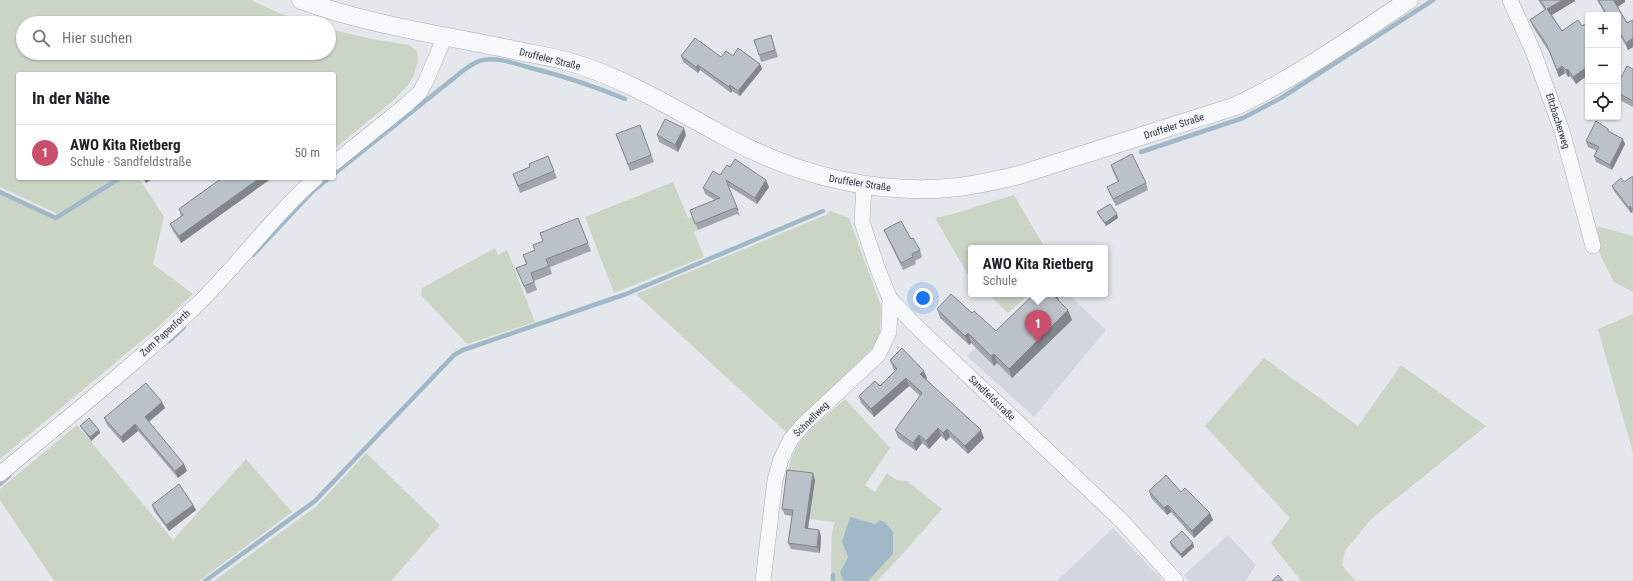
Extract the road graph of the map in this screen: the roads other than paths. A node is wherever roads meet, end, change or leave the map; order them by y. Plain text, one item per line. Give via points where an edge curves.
1 (301, 0) edge
2 (1409, 0) edge
3 (1510, 0) edge
4 (445, 36) junction
5 (336, 161) edge
6 (314, 180) edge
7 (864, 185) junction
8 (1593, 246) dead end
9 (890, 299) junction
10 (0, 474) edge
11 (763, 581) edge
12 (1176, 581) edge

1 - 4 street, Druffeler Straße via 370,20
2 - 7 street, Druffeler Straße via 1300,71 1236,106 1210,115 1019,175 983,183 929,189
3 - 8 street, Eltzbacherweg via 1533,52 1562,131
4 - 5 street via 420,92
4 - 7 street, Druffeler Straße via 566,61 619,80 776,161 818,175
6 - 10 street, Zum Papenforth via 173,328
7 - 9 street, Sandfeldstraße via 862,222
9 - 11 street, Schnellweg via 889,332 878,355 804,424 791,440 781,459 775,480
9 - 12 street, Sandfeldstraße via 1122,521

